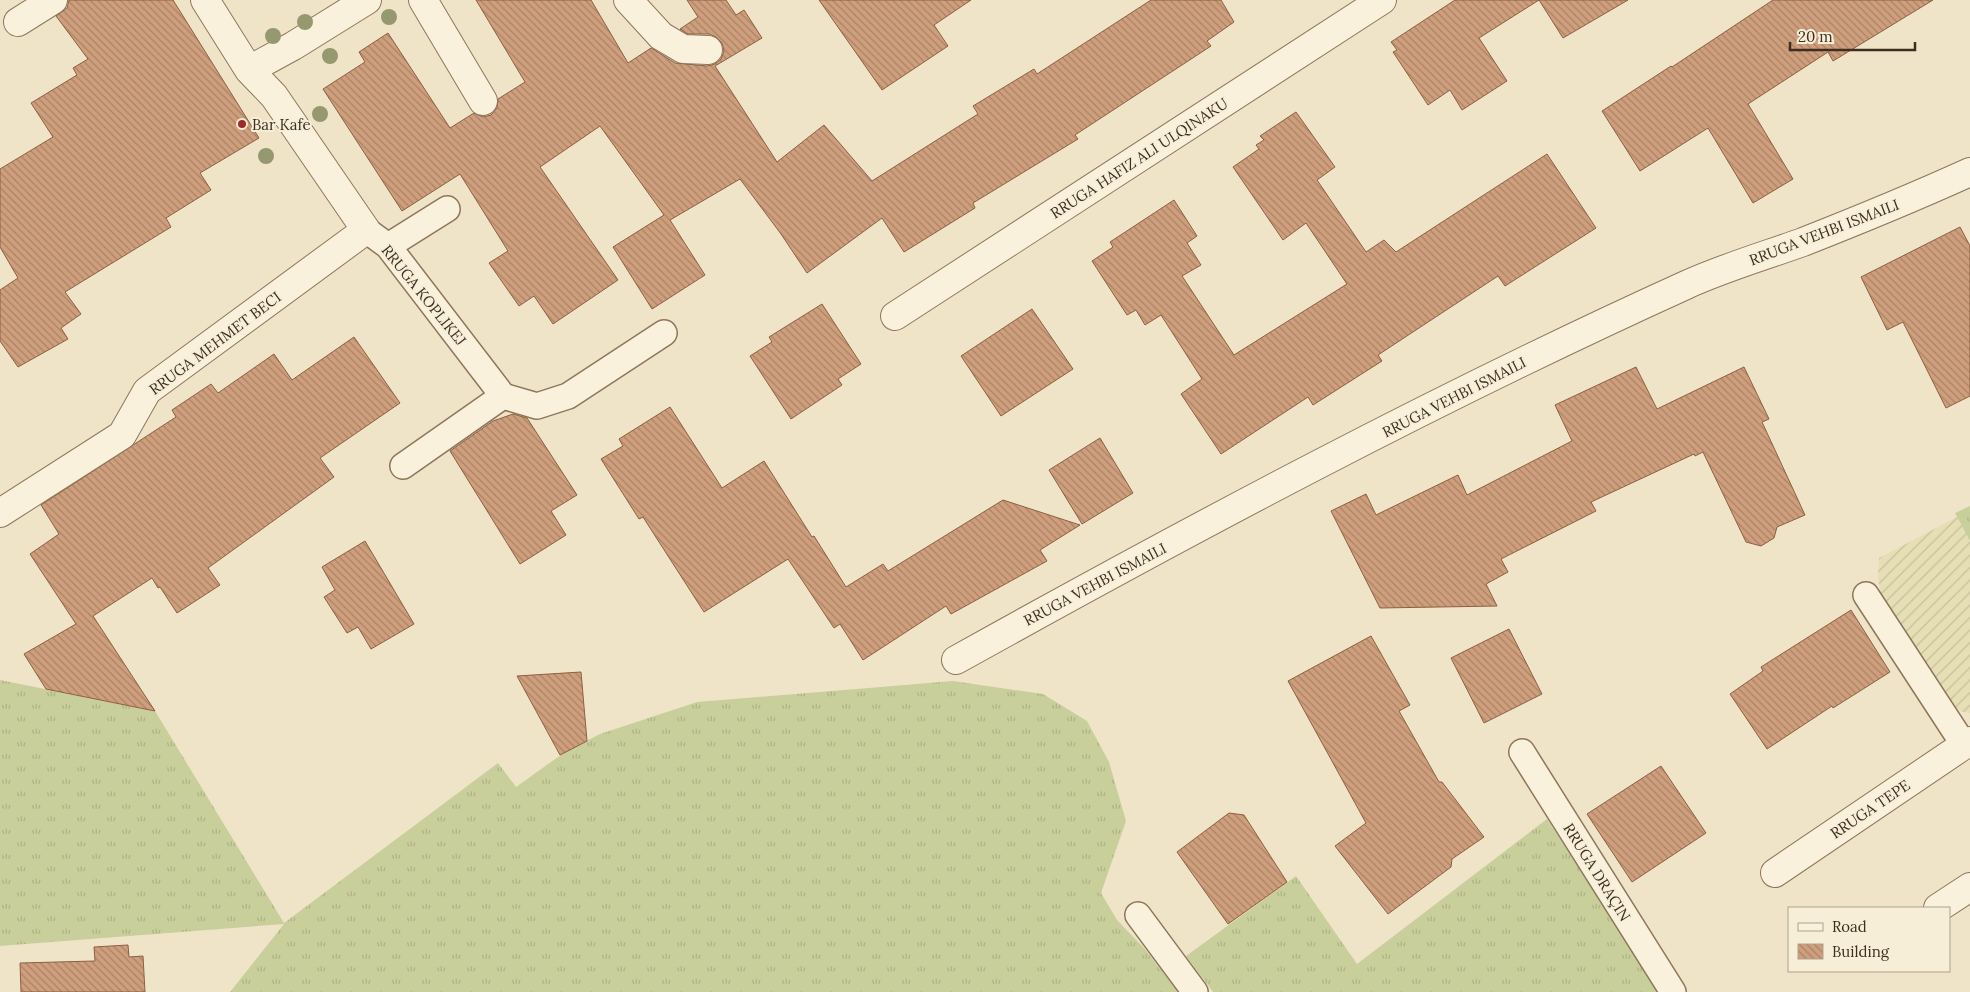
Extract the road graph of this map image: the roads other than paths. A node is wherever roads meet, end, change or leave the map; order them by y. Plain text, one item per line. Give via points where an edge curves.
1 (53, 0) edge
2 (206, 0) edge
3 (367, 0) edge
4 (423, 0) edge
5 (628, 0) edge
6 (1382, 0) edge
7 (18, 22) dead end
8 (708, 50) dead end
9 (249, 70) junction
10 (484, 100) dead end
11 (1970, 172) edge
12 (447, 209) dead end
13 (366, 230) junction
14 (388, 246) junction
15 (896, 316) dead end
16 (664, 333) dead end
17 (503, 396) junction
18 (404, 466) dead end
19 (0, 513) edge
20 (1866, 595) dead end
21 (956, 660) dead end
22 (1967, 743) edge
23 (1522, 752) dead end
24 (1775, 873) dead end
25 (1970, 887) edge
26 (1940, 907) edge
27 (1138, 914) dead end
28 (1195, 992) edge
29 (1673, 992) edge

1 - 7 street
2 - 9 street, RRUGA KOPLIKEJ
3 - 9 street
4 - 10 street
5 - 8 street via 660,36 683,49
6 - 15 street, RRUGA HAFIZ ALI ULQINAKU
9 - 13 street, RRUGA KOPLIKEJ via 274,96
11 - 21 street, RRUGA VEHBI ISMAILI via 1867,216 1690,283 1584,332 1288,480
12 - 14 lane
13 - 14 lane, RRUGA KOPLIKEJ
13 - 19 street, RRUGA MEHMET BECI via 147,391 122,435
14 - 17 lane, RRUGA KOPLIKEJ
16 - 17 lane via 568,396 537,406
17 - 18 lane
20 - 22 lane, RRUGA TEPE
22 - 24 street, RRUGA TEPE
23 - 29 lane, RRUGA DRAÇIN
25 - 26 street
27 - 28 lane

